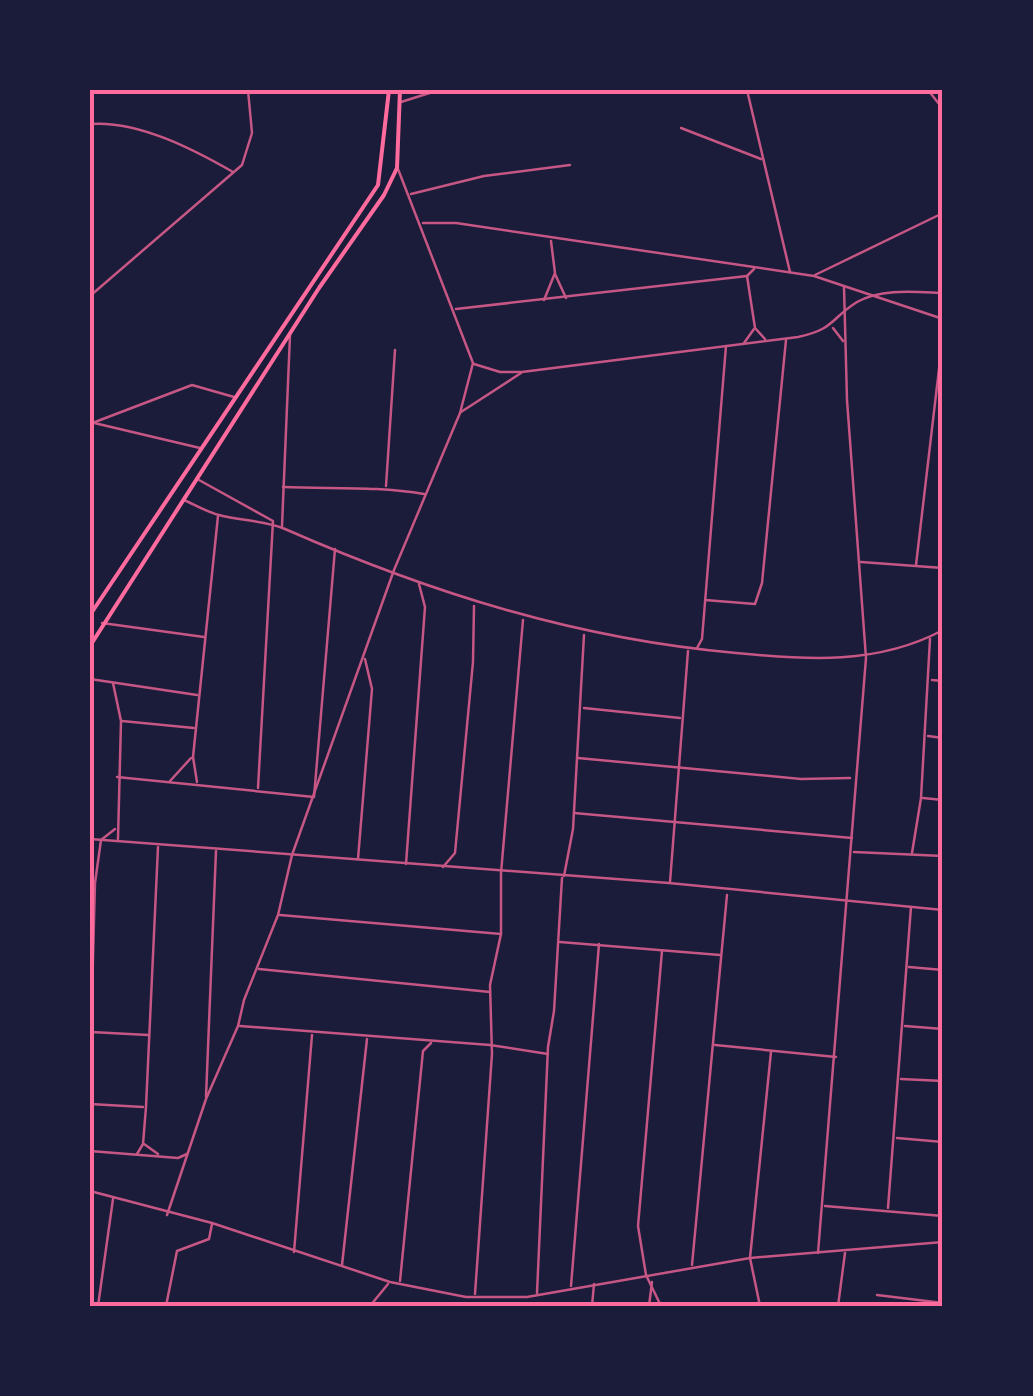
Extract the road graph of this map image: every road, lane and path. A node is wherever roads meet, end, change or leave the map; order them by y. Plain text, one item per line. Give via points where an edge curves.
1 (248, 90) edge
2 (390, 90) edge
3 (400, 90) edge
4 (439, 90) edge
5 (747, 90) edge
6 (928, 90) edge
7 (400, 102) junction
8 (943, 110) edge
9 (90, 124) edge
10 (681, 128) dead end
11 (763, 160) junction
12 (570, 166) dead end
13 (397, 168) junction
14 (234, 172) junction
15 (409, 195) junction
16 (943, 213) edge
17 (421, 224) junction
18 (551, 239) junction
19 (755, 268) junction
20 (790, 272) junction
21 (555, 273) junction
22 (747, 276) junction
23 (814, 276) junction
24 (844, 287) junction
25 (943, 292) edge
26 (876, 295) junction
27 (90, 296) edge
28 (566, 298) junction
29 (543, 300) junction
30 (454, 310) junction
31 (846, 311) junction
32 (943, 319) edge
33 (832, 327) junction
34 (755, 328) junction
35 (290, 332) junction
36 (943, 335) edge
37 (786, 339) junction
38 (767, 340) junction
39 (744, 344) junction
40 (845, 345) junction
41 (726, 346) junction
42 (395, 350) dead end
43 (473, 364) junction
44 (522, 372) junction
45 (237, 398) junction
46 (460, 413) junction
47 (92, 422) edge
48 (203, 448) junction
49 (197, 479) junction
50 (282, 486) junction
51 (386, 488) junction
52 (426, 494) junction
53 (182, 500) junction
54 (218, 515) junction
55 (273, 526) junction
56 (282, 528) junction
57 (335, 549) junction
58 (860, 562) junction
59 (916, 565) junction
60 (943, 568) edge
61 (394, 570) junction
62 (418, 582) junction
63 (705, 600) junction
64 (474, 603) junction
65 (90, 615) edge
66 (524, 618) junction
67 (102, 623) junction
68 (943, 630) edge
69 (584, 633) junction
70 (930, 637) junction
71 (206, 638) junction
72 (90, 646) edge
73 (688, 649) junction
74 (696, 650) junction
75 (364, 658) junction
76 (866, 658) junction
77 (90, 680) edge
78 (931, 680) junction
79 (943, 680) edge
80 (113, 683) junction
81 (200, 696) junction
82 (583, 707) junction
83 (683, 718) junction
84 (120, 721) junction
85 (196, 728) junction
86 (926, 736) junction
87 (943, 738) edge
88 (194, 756) junction
89 (578, 758) junction
90 (678, 766) junction
91 (180, 772) junction
92 (118, 778) junction
93 (853, 779) junction
94 (168, 782) junction
95 (184, 783) junction
96 (197, 785) junction
97 (258, 790) junction
98 (314, 797) junction
99 (921, 798) junction
100 (943, 800) edge
101 (574, 813) junction
102 (673, 825) junction
103 (115, 829) junction
104 (853, 838) junction
105 (90, 839) edge
106 (101, 840) junction
107 (119, 842) junction
108 (158, 845) junction
109 (216, 848) junction
110 (853, 852) junction
111 (912, 853) junction
112 (292, 855) junction
113 (943, 856) edge
114 (358, 859) junction
115 (406, 866) junction
116 (442, 868) junction
117 (563, 868) junction
118 (501, 873) junction
119 (552, 876) junction
120 (563, 877) junction
121 (573, 878) junction
122 (670, 883) junction
123 (564, 889) junction
124 (727, 892) junction
125 (848, 902) junction
126 (90, 906) edge
127 (98, 908) junction
128 (911, 908) junction
129 (943, 910) edge
130 (278, 915) junction
131 (501, 934) junction
132 (558, 942) junction
133 (599, 944) junction
134 (662, 951) junction
135 (720, 954) junction
136 (907, 966) junction
137 (257, 969) junction
138 (943, 970) edge
139 (490, 992) junction
140 (238, 1026) junction
141 (903, 1026) junction
142 (943, 1029) edge
143 (90, 1032) edge
144 (312, 1034) junction
145 (149, 1035) junction
146 (368, 1037) junction
147 (419, 1040) junction
148 (432, 1042) junction
149 (490, 1044) junction
150 (713, 1044) junction
151 (548, 1047) junction
152 (423, 1051) junction
153 (771, 1052) junction
154 (538, 1053) junction
155 (548, 1054) junction
156 (208, 1057) junction
157 (837, 1057) junction
158 (223, 1060) junction
159 (900, 1078) junction
160 (943, 1081) edge
161 (206, 1099) junction
162 (90, 1104) edge
163 (146, 1107) junction
164 (896, 1138) junction
165 (943, 1142) edge
166 (143, 1144) junction
167 (90, 1151) edge
168 (191, 1153) junction
169 (137, 1154) junction
170 (160, 1155) junction
171 (178, 1158) junction
172 (185, 1169) junction
173 (90, 1191) edge
174 (114, 1198) junction
175 (823, 1206) junction
176 (888, 1208) junction
177 (167, 1215) junction
178 (943, 1216) edge
179 (212, 1223) junction
180 (943, 1242) edge
181 (294, 1252) junction
182 (845, 1252) junction
183 (818, 1253) junction
184 (750, 1258) junction
185 (342, 1266) junction
186 (692, 1266) junction
187 (646, 1275) junction
188 (652, 1281) junction
189 (390, 1282) junction
190 (594, 1283) junction
191 (400, 1284) junction
192 (570, 1288) junction
193 (537, 1294) junction
194 (877, 1295) dead end
195 (474, 1296) junction
196 (466, 1297) junction
197 (527, 1297) junction
198 (943, 1303) edge
199 (761, 1305) edge
200 (98, 1306) edge
201 (166, 1306) edge
202 (370, 1306) edge
203 (466, 1306) edge
204 (526, 1306) edge
205 (592, 1306) edge
206 (649, 1306) edge
207 (661, 1306) edge
208 (838, 1306) edge

1 - 14 street via 252,133
2 - 45 main road via 378,184
3 - 7 main road
4 - 7 street
5 - 11 street
6 - 8 street
7 - 13 main road
9 - 14 street via 118,124
10 - 11 street
11 - 20 street
12 - 15 street via 484,176
13 - 15 street
13 - 35 main road
14 - 27 street
15 - 17 street
16 - 23 street
17 - 18 street via 456,223
17 - 30 street
18 - 19 street
18 - 21 street
19 - 20 street
19 - 22 street
20 - 23 street
21 - 28 street
21 - 29 street
22 - 28 street
22 - 34 street
23 - 24 street
24 - 26 street
24 - 31 street
25 - 26 street
26 - 31 street
26 - 32 street
28 - 29 street
29 - 30 street
30 - 43 street
31 - 33 street
31 - 40 street
33 - 37 street
33 - 40 street
34 - 38 street
34 - 39 street
35 - 49 main road
35 - 50 street
36 - 59 street
37 - 38 street
37 - 63 street via 762,584 755,604
38 - 39 street
39 - 41 street
40 - 58 street
41 - 44 street
41 - 63 street
42 - 51 street
43 - 44 street
43 - 46 street
44 - 46 street
45 - 47 street via 192,385
45 - 48 main road
46 - 52 street
47 - 48 street
48 - 65 main road
49 - 53 main road
49 - 55 street
50 - 51 street
50 - 56 street
51 - 52 street
52 - 61 street
53 - 54 street
53 - 67 main road
54 - 55 street
54 - 71 street
55 - 56 street
55 - 97 street
56 - 57 street
57 - 61 street
57 - 98 street
58 - 59 street
58 - 76 street
59 - 60 street
61 - 62 street
61 - 75 street
62 - 64 street
62 - 115 street via 425,607
63 - 74 street
64 - 66 street
64 - 116 street via 455,854
66 - 69 street
66 - 118 street
67 - 71 street
67 - 72 main road
68 - 70 street
69 - 73 street
69 - 82 street
70 - 76 street
70 - 78 street
71 - 81 street
73 - 74 street
73 - 83 street
74 - 76 street
75 - 98 street
75 - 114 street via 372,688
76 - 93 street
77 - 80 street
78 - 79 street
78 - 86 street
80 - 81 street
80 - 84 street
81 - 85 street
82 - 83 street
82 - 89 street
83 - 90 street
84 - 85 street
84 - 92 street
85 - 88 street
86 - 87 street
86 - 99 street
88 - 91 street
88 - 96 street
89 - 90 street
89 - 101 street
90 - 93 street
90 - 102 street
91 - 94 street
91 - 95 street
92 - 94 street
92 - 103 street
93 - 104 street
94 - 95 street
95 - 96 street
96 - 97 street
97 - 98 street
98 - 112 street
99 - 100 street
99 - 111 street
101 - 102 street
101 - 117 street
102 - 104 street
102 - 122 street
103 - 106 street
103 - 107 street
104 - 110 street
105 - 106 street
106 - 107 street
106 - 127 street
107 - 108 street
108 - 109 street
108 - 145 street
109 - 112 street
109 - 156 street
110 - 111 street
110 - 125 street
111 - 113 street
112 - 114 street
112 - 130 street
114 - 115 street
115 - 116 street
116 - 118 street
117 - 119 street
117 - 120 street
118 - 119 street
118 - 131 street
119 - 120 street
120 - 121 street
120 - 123 street
121 - 122 street
121 - 123 street
122 - 124 street
123 - 132 street
124 - 125 street
124 - 135 street
125 - 128 street
125 - 157 street
126 - 127 street
127 - 143 street
128 - 129 street
128 - 136 street
130 - 131 street
130 - 137 street
131 - 139 street
132 - 133 street
132 - 151 street
133 - 134 street
133 - 192 street
134 - 135 street
134 - 187 street via 638,1226
135 - 150 street
136 - 138 street
136 - 141 street
137 - 139 street
137 - 140 street
139 - 149 street
140 - 144 street
140 - 158 street
141 - 142 street
141 - 159 street
143 - 145 street
144 - 146 street
144 - 181 street
145 - 163 street
146 - 147 street
146 - 185 street
147 - 148 street
147 - 152 street
148 - 149 street
148 - 152 street
149 - 154 street
149 - 195 street
150 - 153 street
150 - 186 street
151 - 154 street
151 - 155 street
152 - 191 street
153 - 157 street
153 - 184 street
154 - 155 street
155 - 193 street
156 - 158 street
156 - 161 street
157 - 175 street
158 - 161 street
159 - 160 street
159 - 164 street
161 - 168 street
162 - 163 street
163 - 166 street
164 - 165 street
164 - 176 street
166 - 169 street
166 - 170 street
167 - 169 street
168 - 171 street
168 - 172 street
169 - 170 street
170 - 171 street
171 - 172 street
172 - 177 street
173 - 174 street
174 - 177 street
174 - 200 street
175 - 176 street
175 - 183 street
176 - 178 street
177 - 179 street
179 - 181 street
179 - 201 street via 209,1239 177,1251
180 - 182 street
181 - 185 street
182 - 183 street
182 - 208 street
183 - 184 street
184 - 186 street
184 - 199 street
185 - 189 street
186 - 187 street
187 - 188 street
187 - 190 street
188 - 206 street
188 - 207 street
189 - 191 street
189 - 202 street
190 - 192 street
190 - 205 street
191 - 196 street
192 - 193 street
193 - 197 street
194 - 198 street
195 - 196 street
195 - 197 street
196 - 203 street
197 - 204 street

